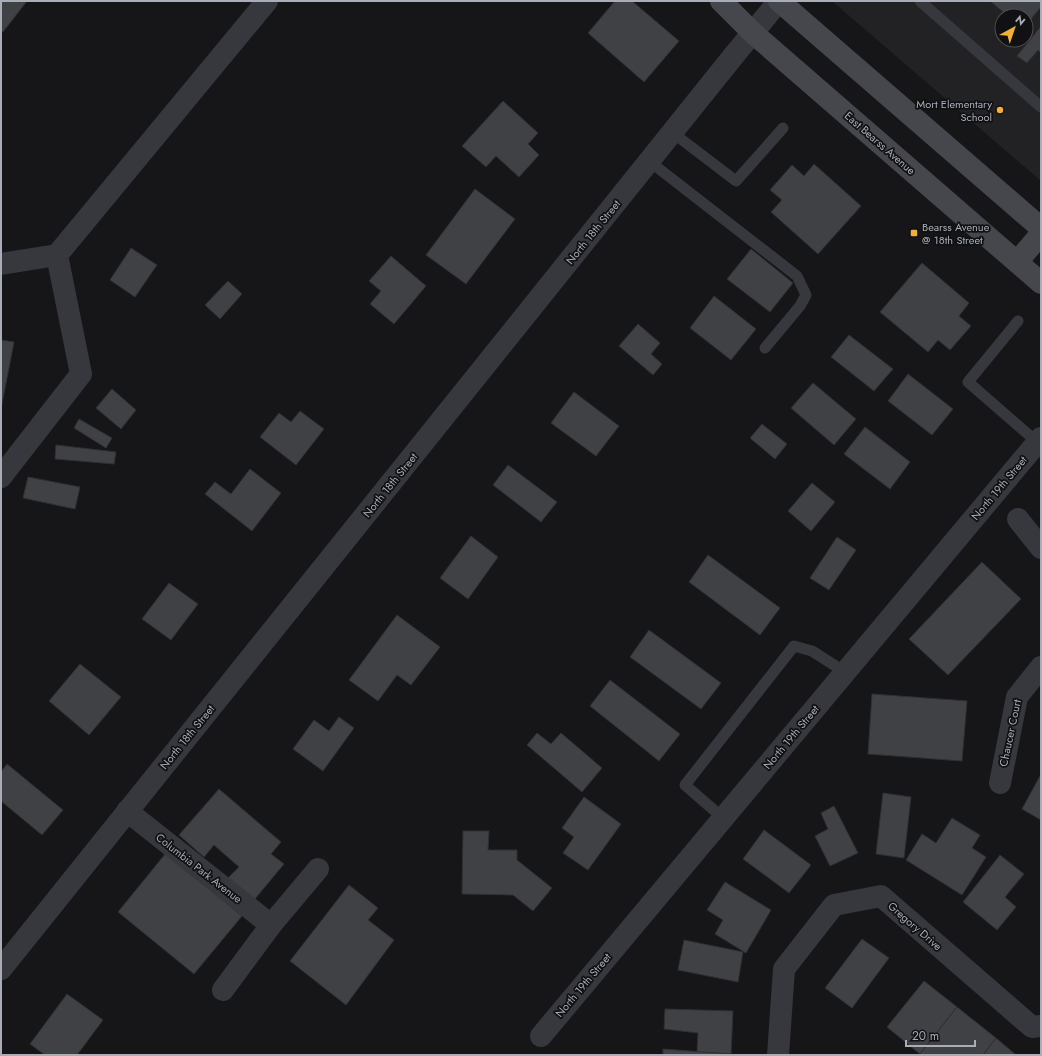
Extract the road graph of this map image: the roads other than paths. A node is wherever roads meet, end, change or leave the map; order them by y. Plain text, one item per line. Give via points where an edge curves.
1 (267, 1) edge
2 (721, 1) edge
3 (779, 1) edge
4 (920, 1) edge
5 (752, 33) junction
6 (1041, 107) edge
7 (783, 128) dead end
8 (673, 133) junction
9 (650, 161) junction
10 (1041, 228) edge
11 (1041, 234) edge
12 (57, 255) junction
13 (1017, 262) junction
14 (1, 264) edge
15 (1041, 283) edge
16 (1018, 321) dead end
17 (765, 348) dead end
18 (1039, 440) edge
19 (1, 477) edge
20 (1018, 519) dead end
21 (1041, 548) edge
22 (1041, 667) edge
23 (845, 672) junction
24 (1000, 783) dead end
25 (127, 811) junction
26 (723, 818) junction
27 (318, 869) dead end
28 (271, 925) junction
29 (1, 968) edge
30 (223, 990) dead end
31 (1041, 1026) edge
32 (541, 1036) dead end
33 (778, 1055) edge

1 - 12 street
2 - 5 main road, East Bearss Avenue
3 - 5 street, North 18th Street
3 - 10 main road
4 - 6 lane
5 - 8 street, North 18th Street
5 - 13 main road, East Bearss Avenue
7 - 8 lane via 736,182
8 - 9 street, North 18th Street
9 - 17 lane via 797,276 806,295
9 - 25 street, North 18th Street
11 - 13 main road
12 - 14 street
12 - 19 street via 80,374
13 - 15 main road, East Bearss Avenue
16 - 18 lane via 968,382
18 - 23 street, North 19th Street
20 - 21 street
22 - 24 street, Chaucer Court via 1017,697
23 - 26 street, North 19th Street
23 - 26 lane via 812,652 794,646 685,785
25 - 28 street, Columbia Park Avenue
25 - 29 street, North 18th Street
26 - 32 street, North 19th Street
27 - 28 street
28 - 30 street
31 - 33 street, Gregory Drive via 1032,1027 881,896 834,905 784,969

